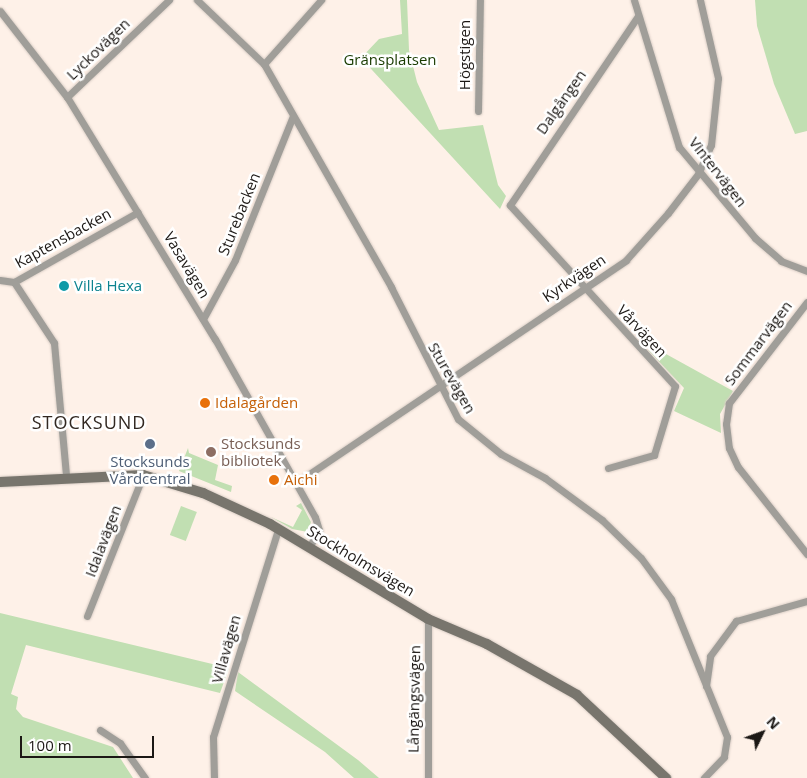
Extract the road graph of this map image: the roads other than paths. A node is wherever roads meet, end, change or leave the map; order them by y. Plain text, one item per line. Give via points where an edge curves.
1 (169, 0) edge
2 (197, 0) edge
3 (321, 0) edge
4 (480, 0) edge
5 (634, 0) edge
6 (700, 0) edge
7 (0, 11) edge
8 (638, 16) junction
9 (264, 64) junction
10 (67, 98) junction
11 (478, 111) dead end
12 (293, 116) junction
13 (698, 174) junction
14 (510, 205) joint
15 (138, 212) junction
16 (807, 271) edge
17 (0, 280) edge
18 (14, 282) junction
19 (583, 288) junction
20 (807, 302) edge
21 (203, 319) junction
22 (439, 386) junction
23 (608, 468) dead end
24 (143, 475) junction
25 (66, 476) junction
26 (0, 482) edge
27 (296, 483) junction
28 (278, 529) junction
29 (309, 547) junction
30 (807, 554) edge
31 (807, 601) edge
32 (87, 616) dead end
33 (428, 620) junction
34 (706, 689) junction
35 (100, 730) dead end
36 (145, 778) edge
37 (214, 778) edge
38 (428, 778) edge
39 (666, 778) edge
40 (704, 778) edge

1 - 10 street, Lyckovägen
2 - 9 street, Sturevägen
3 - 9 street
4 - 11 street, Högstigen
5 - 8 street, Vintervägen
6 - 13 street, Kyrkvägen via 718,78 711,144
7 - 10 street, Vasavägen
8 - 13 street, Vintervägen via 679,147
8 - 14 street, Dalgången
9 - 12 street, Sturevägen
10 - 15 street, Vasavägen
12 - 21 street, Sturebacken via 235,260
12 - 22 street, Sturevägen via 391,288
13 - 16 street, Vintervägen via 768,251
13 - 19 street, Kyrkvägen via 637,249
14 - 19 street, Vårvägen
15 - 18 street, Kaptensbacken
15 - 21 street, Vasavägen
17 - 18 street, Kaptensbacken
18 - 25 street via 54,343
19 - 22 street, Kyrkvägen
19 - 23 street, Vårvägen via 676,386 654,455
20 - 30 street, Sommarvägen via 729,403 726,424 729,448 738,466
21 - 27 street, Vasavägen
22 - 27 street, Kyrkvägen
22 - 34 street, Sturevägen via 468,430 566,493 641,558 671,599
24 - 25 street, Stockholmsvägen
24 - 28 street, Stockholmsvägen via 203,493
24 - 32 street, Idalavägen
25 - 26 street, Stockholmsvägen
27 - 29 street, Vasavägen via 319,530
28 - 29 street, Stockholmsvägen
28 - 37 street, Villavägen via 213,737
29 - 33 street, Stockholmsvägen
31 - 34 street via 736,621 710,656
33 - 38 street, Långängsvägen
33 - 39 street, Stockholmsvägen via 486,644 576,695
34 - 40 street, Sturevägen via 728,746
35 - 36 street via 120,743

